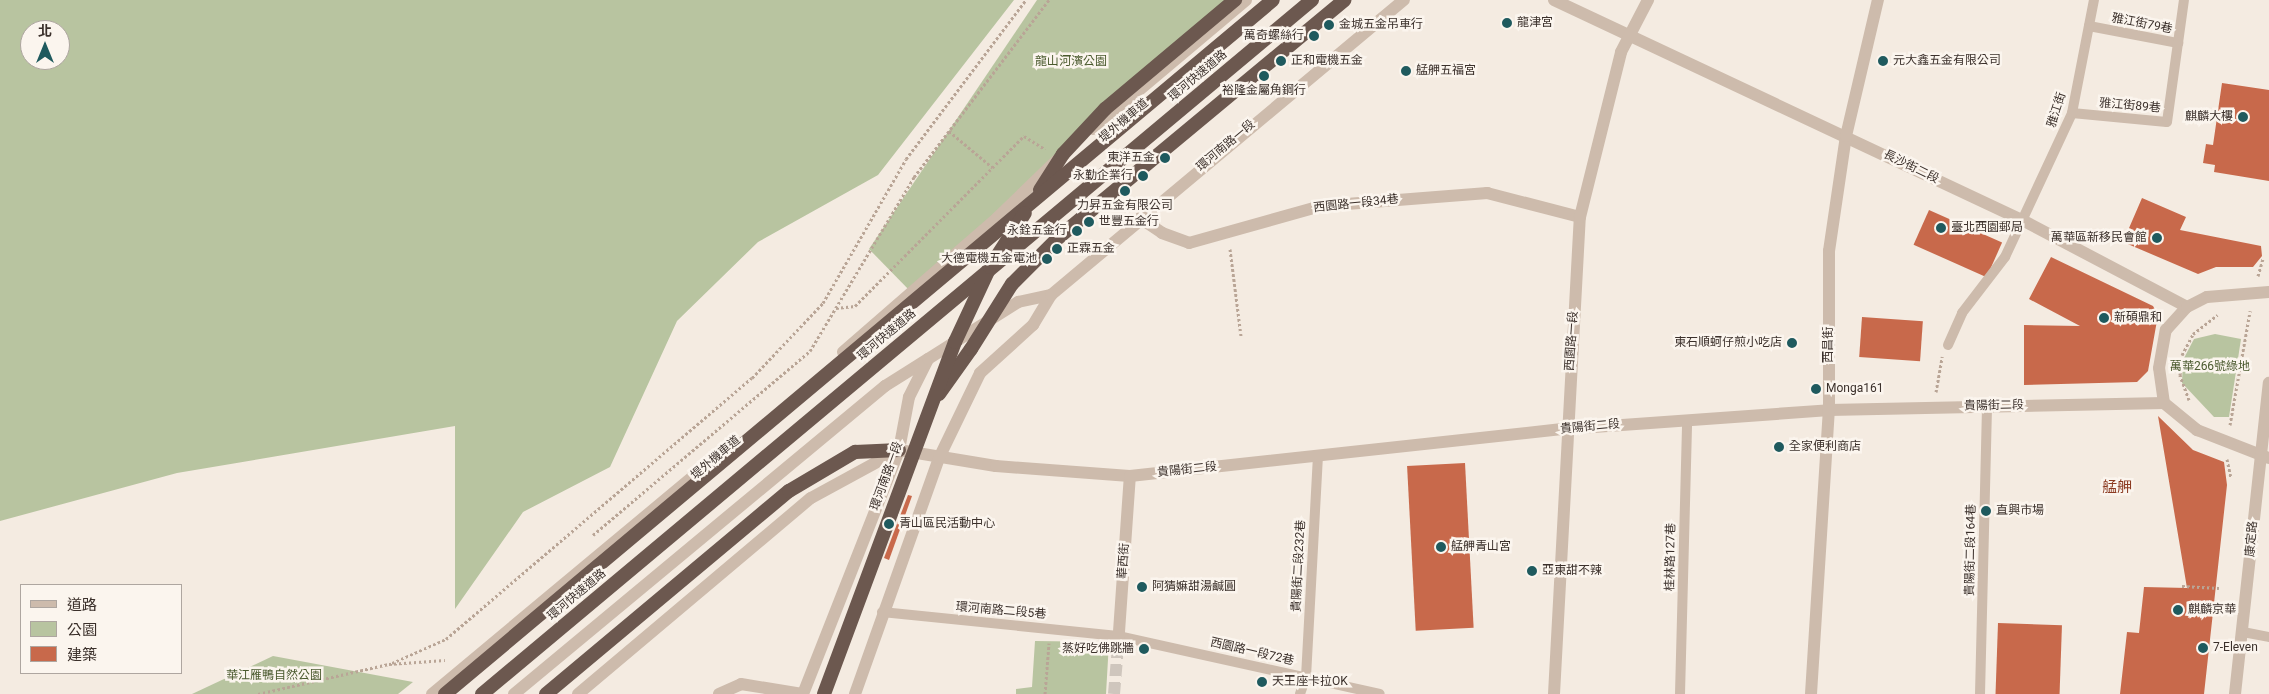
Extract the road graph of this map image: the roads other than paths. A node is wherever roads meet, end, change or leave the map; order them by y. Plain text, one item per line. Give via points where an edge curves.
1 (1235, 0) edge
2 (1246, 0) edge
3 (1272, 0) edge
4 (1312, 0) edge
5 (1344, 0) edge
6 (1404, 0) edge
7 (1554, 0) edge
8 (1648, 0) edge
9 (1878, 0) edge
10 (2094, 0) edge
11 (2184, 0) edge
12 (2088, 26) junction
13 (1632, 36) junction
14 (2178, 43) junction
15 (2072, 113) junction
16 (1846, 136) junction
17 (1580, 217) junction
18 (997, 218) junction
19 (1140, 218) junction
20 (2024, 221) junction
21 (2269, 292) edge
22 (1051, 294) junction
23 (2187, 308) junction
24 (1948, 345) road end
25 (928, 359) junction
26 (2269, 384) edge
27 (940, 394) junction
28 (2164, 402) junction
29 (1987, 406) junction
30 (1829, 410) junction
31 (1687, 420) junction
32 (1566, 429) junction
33 (899, 450) junction
34 (1318, 456) junction
35 (2264, 457) edge
36 (939, 458) junction
37 (1130, 476) junction
38 (882, 612) junction
39 (2244, 632) junction
40 (2269, 636) edge
41 (1118, 641) junction
42 (1306, 677) junction
43 (432, 694) edge
44 (445, 694) edge
45 (482, 694) edge
46 (514, 694) edge
47 (546, 694) edge
48 (578, 694) edge
49 (719, 694) edge
50 (803, 694) edge
51 (824, 694) edge
52 (854, 694) edge
53 (1300, 694) edge
54 (1380, 694) edge
55 (1554, 694) edge
56 (1680, 694) edge
57 (1811, 694) edge
58 (1980, 694) edge
59 (2235, 694) edge

1 - 27 highway, bridge via 1105,109 1063,154 990,267 955,342
2 - 18 street, 堤外機車道 via 1045,169
3 - 18 street, 堤外機車道 via 1056,178
3 - 44 highway, 環河快速道路, bridge
4 - 45 highway, 環河快速道路, bridge
5 - 27 highway, bridge via 1059,238 1012,284
6 - 19 street, 環河南路一段
7 - 13 street, 長沙街二段
8 - 13 street, 西園路一段
9 - 16 street, 西昌街
10 - 12 lane, 雅江街
11 - 14 lane, 雅江街79巷
12 - 14 lane, 雅江街79巷
12 - 15 lane, 雅江街
13 - 16 street, 長沙街二段
13 - 17 street, 西園路一段 via 1621,52
14 - 15 lane, 雅江街89巷 via 2167,122
15 - 20 lane, 雅江街
16 - 20 street, 長沙街二段
16 - 30 street, 西昌街 via 1829,252
17 - 19 street, 西園路一段34巷 via 1487,193 1320,206 1188,242 1162,233
17 - 32 street, 西園路一段
18 - 43 street, 堤外機車道
19 - 22 street, 環河南路一段
20 - 23 street, 長沙街二段
20 - 24 lane, 雅江街 via 2005,257 1962,313
21 - 23 street via 2208,297
22 - 25 street, 環河南路一段 via 1018,302
22 - 36 street, 環河南路一段 via 1033,325 980,374
23 - 28 street via 2166,330 2160,368
25 - 33 street, 環河南路一段 via 909,397
25 - 46 street via 885,386
26 - 35 street, 康定路
27 - 51 highway, bridge
28 - 29 street, 貴陽街二段
28 - 35 street via 2197,430
29 - 30 street, 貴陽街二段
29 - 58 lane, 貴陽街二段164巷
30 - 31 street, 貴陽街二段
30 - 57 street, 西昌街
31 - 32 street, 貴陽街二段
31 - 56 lane, 桂林路127巷
32 - 34 street, 貴陽街二段
32 - 55 street, 西園路一段
33 - 36 street, 貴陽街二段
33 - 47 highway via 855,452 789,491
33 - 48 street via 811,498
33 - 50 street, 環河南路一段
34 - 37 street, 貴陽街二段
34 - 42 lane, 貴陽街二段232巷
35 - 39 street, 康定路
36 - 37 street, 貴陽街二段
36 - 38 street, 環河南路一段
37 - 41 street, 華西街
38 - 41 lane, 環河南路二段5巷 via 1051,628
38 - 52 street, 環河南路一段
39 - 40 lane
39 - 59 street, 康定路
41 - 42 lane, 西園路一段72巷
42 - 53 lane, 貴陽街二段232巷
42 - 54 lane, 西園路一段72巷
49 - 50 street via 741,684

